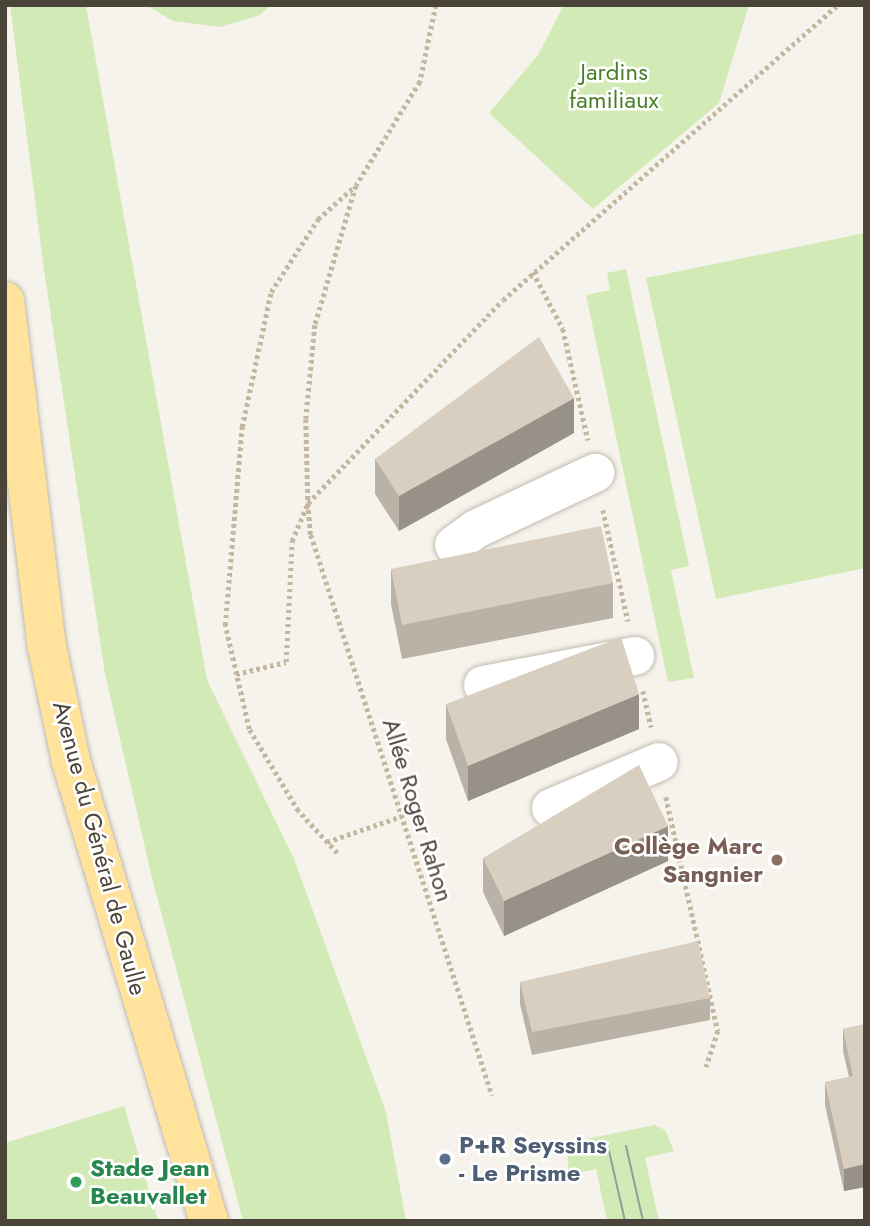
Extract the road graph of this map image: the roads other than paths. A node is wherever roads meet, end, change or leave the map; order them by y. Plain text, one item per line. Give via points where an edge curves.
1 (5, 301) edge
2 (595, 473) dead end
3 (454, 545) dead end
4 (635, 656) dead end
5 (483, 685) dead end
6 (659, 762) dead end
7 (551, 808) dead end
8 (209, 1221) edge

1 - 8 main road, Avenue du Général de Gaulle via 47,647 71,761
2 - 3 lane via 476,529
4 - 5 lane
6 - 7 lane

